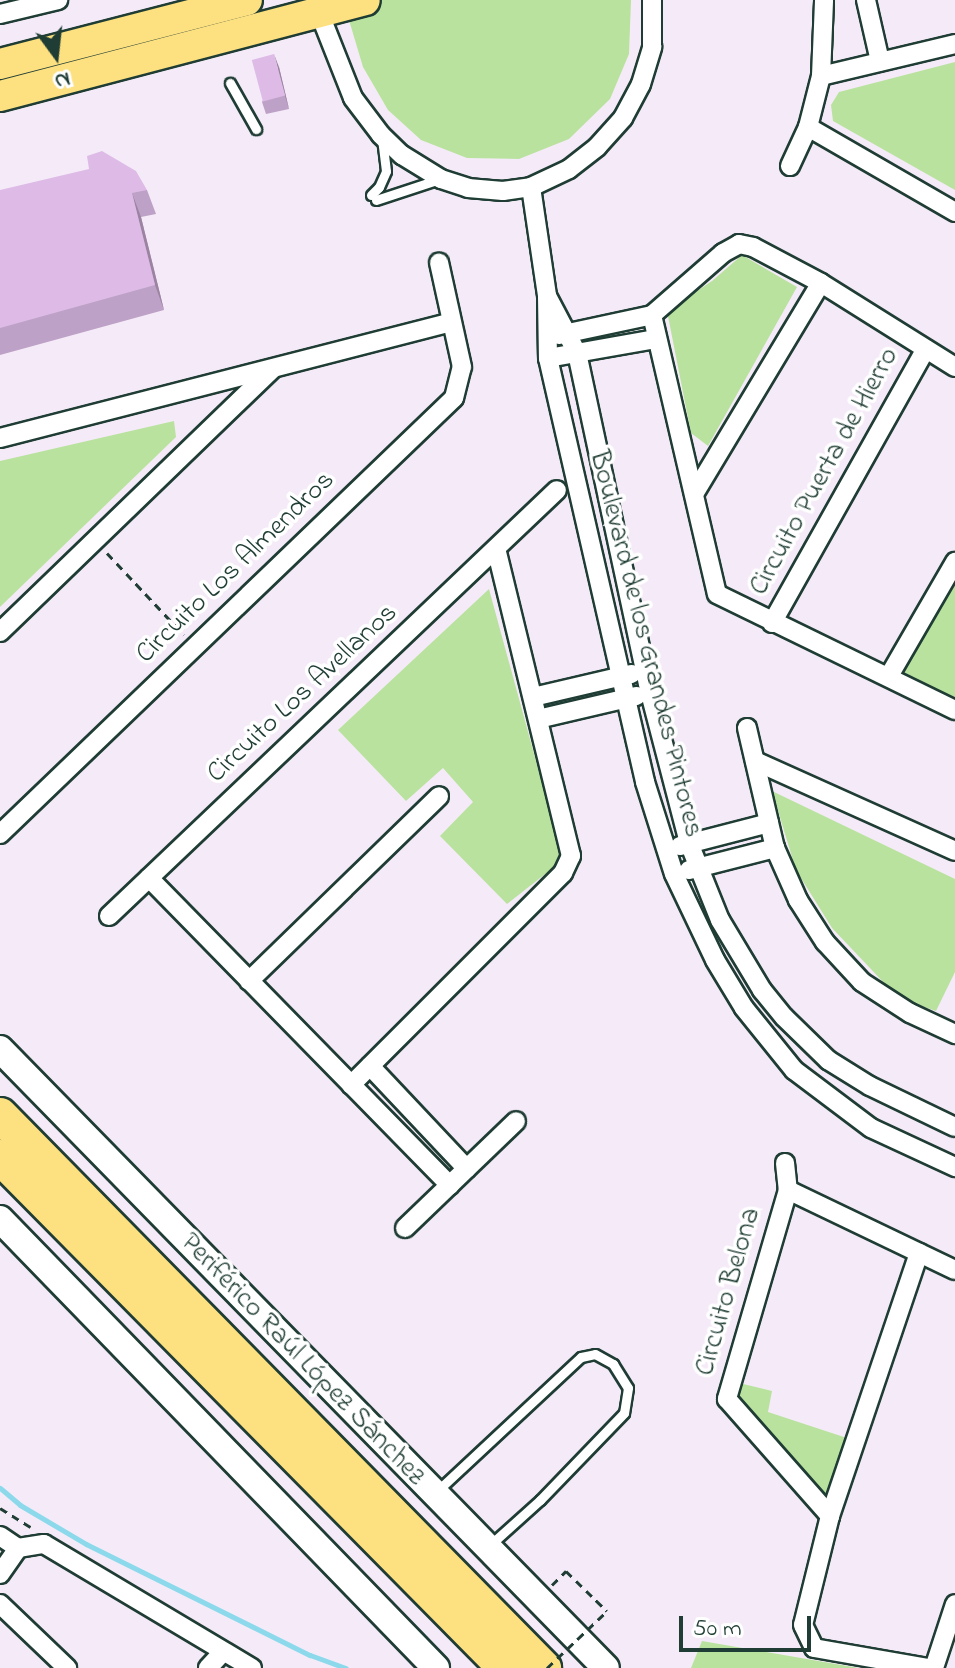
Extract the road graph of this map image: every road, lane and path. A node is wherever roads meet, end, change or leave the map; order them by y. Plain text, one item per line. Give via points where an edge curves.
1 (58, 0) edge
2 (247, 0) edge
3 (365, 0) edge
4 (652, 0) edge
5 (824, 0) edge
6 (866, 0) edge
7 (319, 12) junction
8 (0, 14) edge
9 (955, 44) edge
10 (880, 61) junction
11 (0, 64) edge
12 (821, 76) junction
13 (230, 83) dead end
14 (0, 96) edge
15 (808, 127) junction
16 (256, 129) dead end
17 (381, 135) junction
18 (790, 166) dead end
19 (441, 179) junction
20 (531, 187) junction
21 (955, 212) edge
22 (439, 262) dead end
23 (821, 283) junction
24 (547, 296) junction
25 (652, 315) junction
26 (451, 322) junction
27 (569, 333) junction
28 (545, 338) junction
29 (656, 339) junction
30 (926, 349) junction
31 (577, 353) junction
32 (548, 358) junction
33 (274, 367) junction
34 (955, 367) edge
35 (0, 438) edge
36 (557, 490) dead end
37 (694, 494) junction
38 (95, 539) junction
39 (496, 549) junction
40 (955, 562) edge
41 (772, 623) junction
42 (0, 632) edge
43 (194, 647) junction
44 (645, 670) junction
45 (621, 676) junction
46 (889, 676) junction
47 (650, 693) junction
48 (533, 697) junction
49 (626, 699) junction
50 (955, 710) edge
51 (538, 719) junction
52 (747, 728) dead end
53 (755, 761) junction
54 (439, 796) dead end
55 (769, 823) junction
56 (0, 834) edge
57 (689, 843) junction
58 (775, 848) junction
59 (665, 850) junction
60 (955, 851) edge
61 (698, 868) junction
62 (674, 874) junction
63 (149, 878) junction
64 (109, 916) dead end
65 (249, 981) junction
66 (955, 1034) edge
67 (0, 1049) edge
68 (370, 1066) junction
69 (351, 1085) junction
70 (0, 1115) edge
71 (516, 1121) dead end
72 (955, 1127) edge
73 (0, 1157) edge
74 (785, 1163) dead end
75 (955, 1167) edge
76 (467, 1169) junction
77 (450, 1185) junction
78 (788, 1190) junction
79 (0, 1219) edge
80 (405, 1228) dead end
81 (919, 1253) junction
82 (955, 1270) edge
83 (433, 1495) junction
84 (830, 1516) junction
85 (0, 1536) edge
86 (18, 1548) junction
87 (487, 1548) junction
88 (0, 1574) edge
89 (538, 1599) junction
90 (0, 1604) edge
91 (955, 1604) edge
92 (223, 1652) junction
93 (67, 1668) edge
94 (208, 1668) edge
95 (252, 1668) edge
96 (436, 1668) edge
97 (505, 1668) edge
98 (545, 1668) edge
99 (606, 1668) edge
100 (927, 1668) edge
101 (934, 1668) edge

1 - 8 street
2 - 11 main road
3 - 7 main road
4 - 20 street via 652,47 623,118 569,169
5 - 12 street
6 - 10 street
7 - 14 main road
7 - 17 street via 353,98
9 - 10 street
10 - 12 street
12 - 15 street
13 - 16 lane
15 - 18 street
15 - 21 street
17 - 19 street
17 - 19 lane via 386,171 374,198
19 - 20 street via 468,188
20 - 24 street, Boulevard de los Grandes Pintores
22 - 26 street, Circuito Los Almendros
23 - 25 street, Circuito Puerta de Hierro via 739,244
23 - 30 street, Circuito Puerta de Hierro
23 - 37 street
24 - 27 street, Boulevard de los Grandes Pintores
24 - 28 street, Boulevard de los Grandes Pintores
25 - 27 street, Circuito Puerta de Hierro
25 - 29 street, Circuito Puerta de Hierro
26 - 33 street
26 - 43 street, Circuito Los Almendros via 462,367 454,398
27 - 28 street, Circuito Puerta de Hierro
27 - 31 street, Boulevard de los Grandes Pintores
28 - 32 street, Boulevard de los Grandes Pintores
29 - 31 street
29 - 37 street, Circuito Puerta de Hierro
30 - 34 street, Circuito Puerta de Hierro
30 - 41 street, Circuito Puerta de Hierro
31 - 32 street
31 - 44 street, Boulevard de los Grandes Pintores
32 - 45 street, Boulevard de los Grandes Pintores
33 - 35 street
33 - 38 street
36 - 39 street, Circuito Los Avellanos
37 - 41 street, Circuito Puerta de Hierro via 717,594
38 - 42 street
38 - 43 path
39 - 48 street
39 - 63 street, Circuito Los Avellanos
40 - 46 street
41 - 46 street, Circuito Puerta de Hierro
43 - 56 street, Circuito Los Almendros
44 - 45 street
44 - 47 street, Boulevard de los Grandes Pintores
45 - 48 street
45 - 49 street, Boulevard de los Grandes Pintores
46 - 50 street, Circuito Puerta de Hierro
47 - 49 street
47 - 57 street, Boulevard de los Grandes Pintores
48 - 51 street
49 - 51 street
49 - 59 street, Boulevard de los Grandes Pintores
51 - 68 street via 570,847 569,866
52 - 53 street
53 - 55 street
53 - 60 street
54 - 65 street
55 - 57 street
55 - 58 street
57 - 59 street
57 - 61 street, Boulevard de los Grandes Pintores
58 - 61 street
58 - 66 street via 798,900 825,942 862,982
59 - 62 street, Boulevard de los Grandes Pintores
61 - 62 street
61 - 72 street, Boulevard de los Grandes Pintores via 741,959 784,1017 828,1060
62 - 75 street, Boulevard de los Grandes Pintores via 744,1008 794,1070 871,1128
63 - 64 street, Circuito Los Avellanos
63 - 65 street
65 - 69 street
67 - 83 main road, Periférico Raúl López Sánchez
68 - 69 street
68 - 76 street
69 - 77 street
70 - 98 highway, Periférico Raúl López Sánchez
71 - 76 street
73 - 97 highway
74 - 78 street, Circuito Belona
76 - 77 street
77 - 80 street
78 - 81 street, Circuito Belona
78 - 84 street, Circuito Belona via 727,1399
79 - 96 main road
81 - 82 street, Circuito Belona
81 - 84 street
83 - 87 main road, Periférico Raúl López Sánchez
83 - 87 lane via 581,1357 595,1354 613,1364 628,1388 624,1413
84 - 100 street via 803,1625 806,1637 814,1648
85 - 86 street
86 - 88 street
86 - 92 street via 44,1544
87 - 89 main road, Periférico Raúl López Sánchez
89 - 98 path, bridge via 566,1571 607,1611
89 - 99 main road, Periférico Raúl López Sánchez
90 - 93 street
91 - 101 street
92 - 94 street
92 - 95 street

